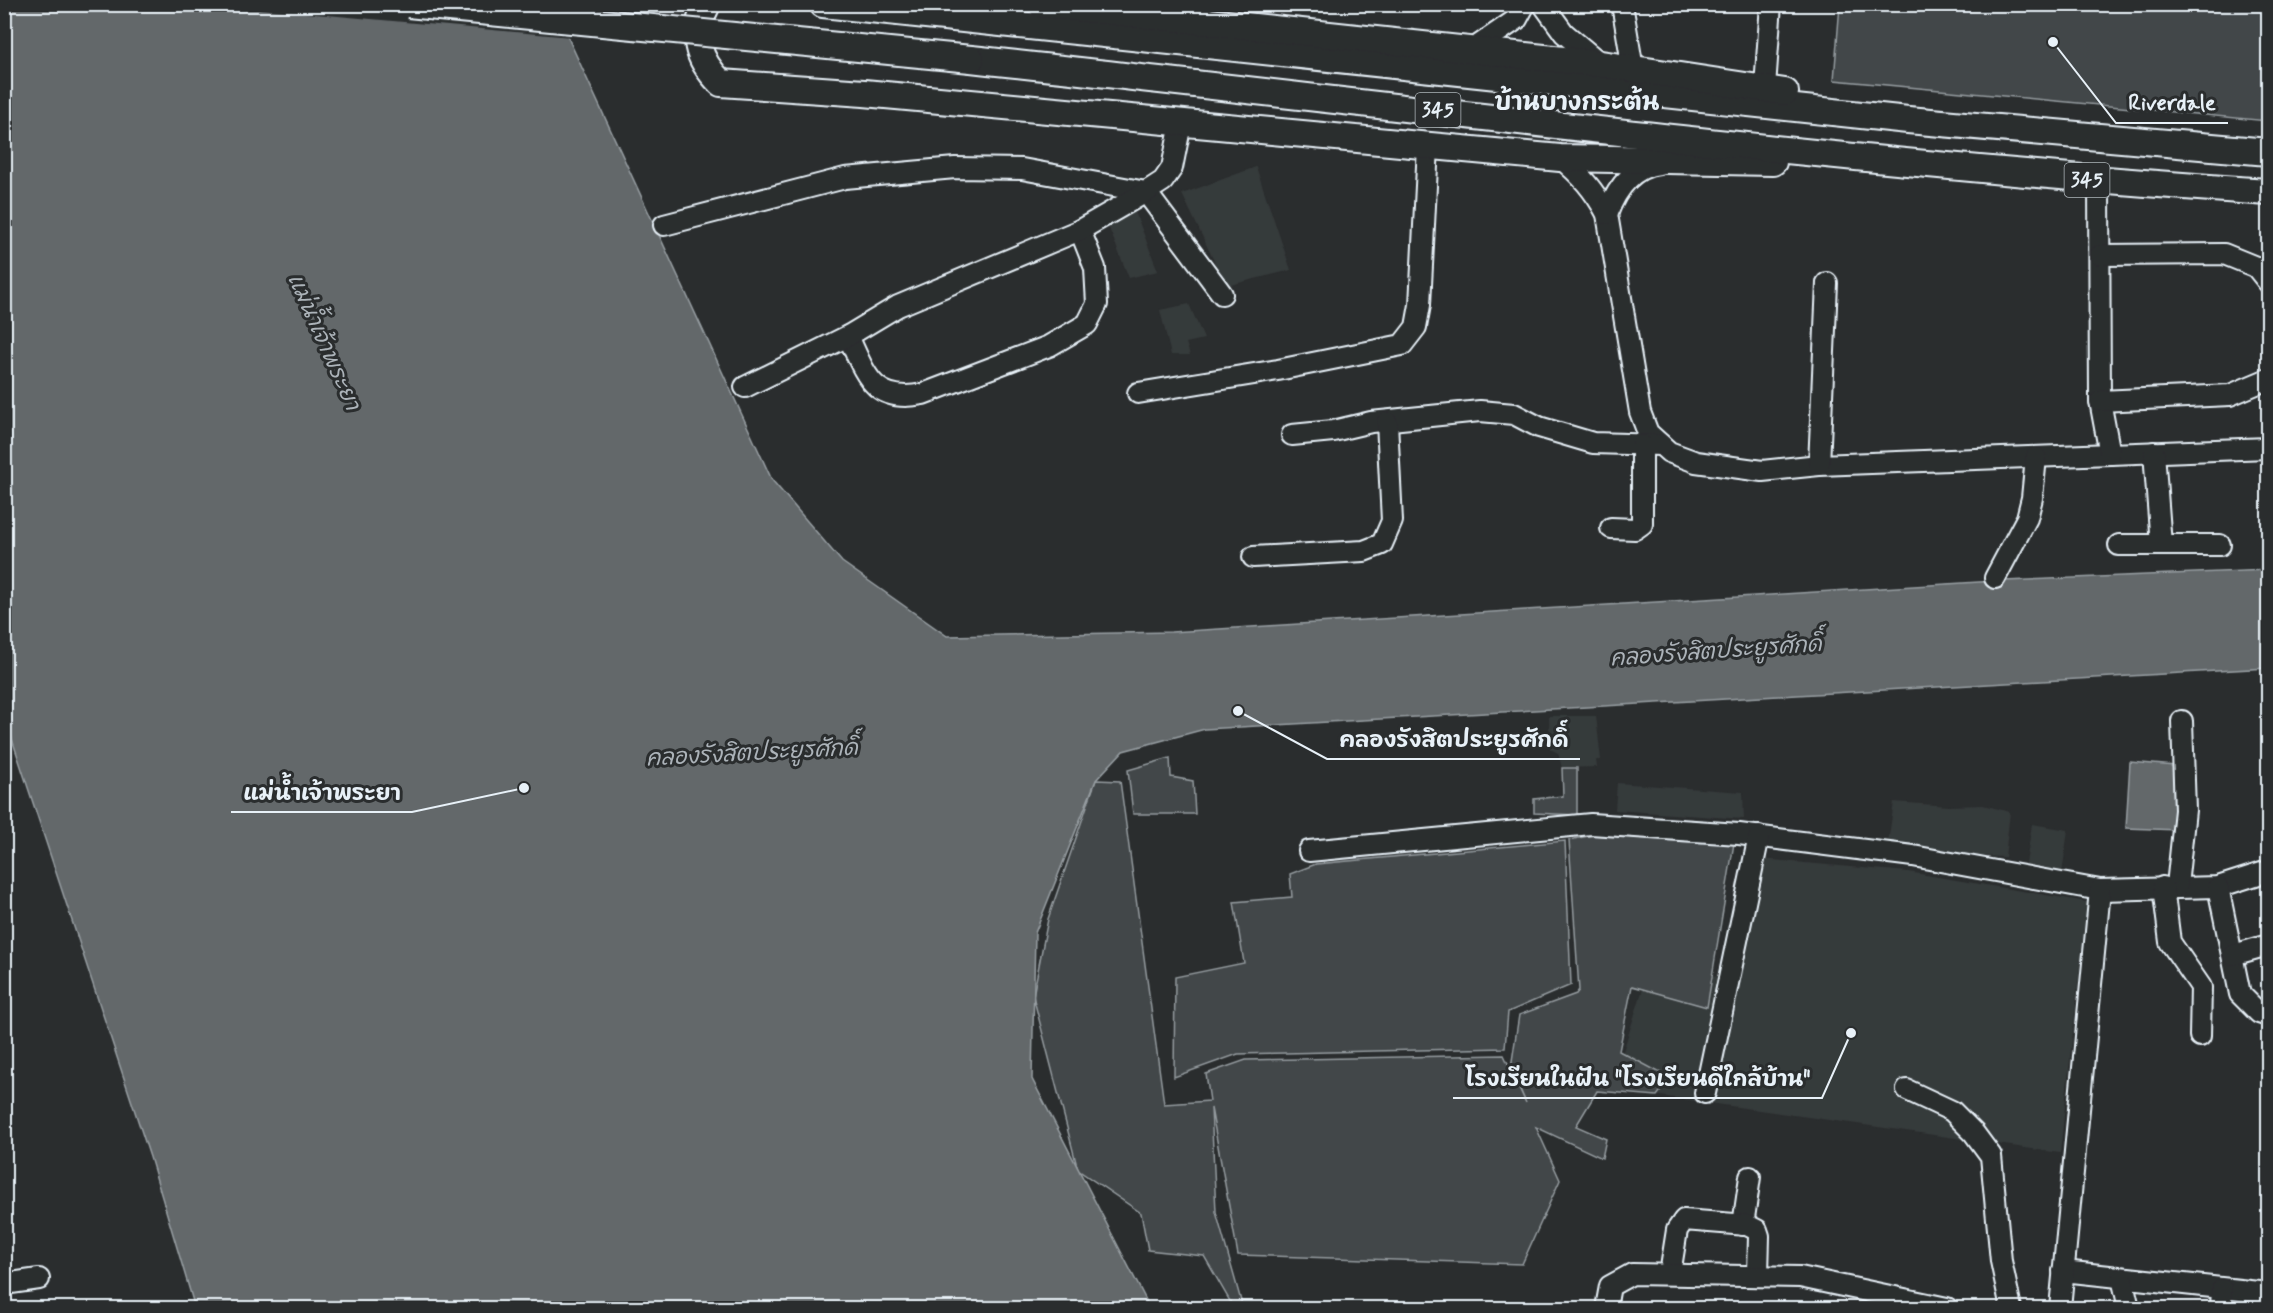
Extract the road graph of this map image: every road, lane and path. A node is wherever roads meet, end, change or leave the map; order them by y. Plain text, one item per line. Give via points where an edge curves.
1 (408, 4) edge
2 (707, 4) edge
3 (824, 4) edge
4 (1041, 4) edge
5 (1525, 4) edge
6 (1543, 4) edge
7 (1622, 4) edge
8 (1771, 4) edge
9 (1472, 50) junction
10 (1601, 64) junction
11 (1633, 69) junction
12 (1765, 87) junction
13 (1908, 120) junction
14 (1181, 123) junction
15 (1428, 146) junction
16 (2268, 152) edge
17 (1560, 158) junction
18 (1680, 161) junction
19 (1906, 162) junction
20 (2099, 181) junction
21 (1146, 192) junction
22 (2268, 192) edge
23 (1606, 214) junction
24 (664, 225) dead end
25 (1080, 230) junction
26 (2100, 255) junction
27 (2268, 282) edge
28 (1827, 283) dead end
29 (1222, 294) dead end
30 (848, 336) junction
31 (2268, 379) edge
32 (745, 387) dead end
33 (1138, 393) dead end
34 (2100, 401) junction
35 (1387, 422) junction
36 (1292, 435) dead end
37 (1651, 445) junction
38 (2268, 448) edge
39 (2154, 452) junction
40 (2110, 454) junction
41 (2036, 457) junction
42 (1819, 465) junction
43 (1611, 528) dead end
44 (2220, 544) dead end
45 (2119, 545) dead end
46 (2161, 545) junction
47 (1252, 557) dead end
48 (1995, 578) dead end
49 (2182, 721) dead end
50 (1759, 836) junction
51 (1309, 851) dead end
52 (2268, 871) edge
53 (2170, 886) junction
54 (2218, 887) junction
55 (2100, 890) junction
56 (2268, 945) edge
57 (2233, 955) junction
58 (2268, 1016) edge
59 (2200, 1036) dead end
60 (1907, 1090) dead end
61 (1705, 1093) dead end
62 (1750, 1177) dead end
63 (1743, 1225) junction
64 (2063, 1271) junction
65 (1670, 1274) junction
66 (1758, 1275) junction
67 (2122, 1278) junction
68 (39, 1279) dead end
69 (4, 1284) edge
70 (2268, 1293) edge
71 (2221, 1299) edge
72 (1606, 1308) edge
73 (1947, 1308) edge
74 (2011, 1308) edge
75 (2060, 1308) edge
76 (2129, 1308) edge

1 - 19 main road, 345, bridge via 971,59
2 - 14 main road via 697,25 698,46 708,70 721,82
3 - 13 main road, 345
4 - 9 main road
5 - 9 street via 1517,19
6 - 10 street via 1564,33
7 - 11 street
8 - 12 street
9 - 10 main road
10 - 11 main road
11 - 12 main road
12 - 13 main road
13 - 16 main road, 345
14 - 15 main road
14 - 21 street via 1172,168 1163,181
15 - 17 main road
15 - 33 street via 1420,305 1416,327 1402,345
17 - 18 main road
17 - 23 street via 1581,174
18 - 19 main road
18 - 23 street via 1647,165 1627,178
19 - 20 main road, 345
20 - 22 main road, 345
20 - 26 street
21 - 24 street via 1022,169 955,168 845,178
21 - 25 street
21 - 29 street
23 - 37 street via 1640,412
25 - 30 street via 908,302
25 - 30 street via 1095,268 1097,304 1087,324 1049,346 905,398 883,393 869,382
26 - 27 street via 2224,254 2256,267
26 - 34 street
28 - 42 street
30 - 32 street
31 - 34 street via 2230,395
34 - 40 street
35 - 36 street
35 - 37 street via 1480,411 1514,414 1539,427 1593,443
35 - 47 street via 1392,521 1382,544 1364,551
37 - 42 street via 1696,462 1762,471
37 - 43 street via 1642,524 1635,529
38 - 39 street
39 - 40 street
39 - 46 street
40 - 41 street
41 - 42 street
41 - 48 street via 2027,518
44 - 46 street
45 - 46 street
49 - 53 street via 2185,810
50 - 51 street via 1591,824
50 - 55 street via 1913,856
50 - 61 street
52 - 54 street
53 - 54 street
53 - 55 street
53 - 59 street via 2170,942 2202,987
54 - 57 street
55 - 64 street
56 - 57 street
57 - 58 street via 2240,994 2259,1013
60 - 74 street via 1952,1111 1991,1156 2001,1261
62 - 63 street
63 - 65 street via 1684,1220 1677,1230
63 - 66 street via 1757,1230 1760,1236
64 - 67 street
64 - 75 street
65 - 66 street
65 - 72 street via 1632,1274 1619,1279 1610,1286
66 - 73 street via 1823,1280
67 - 71 street
67 - 76 street
68 - 69 street
70 - 71 street

